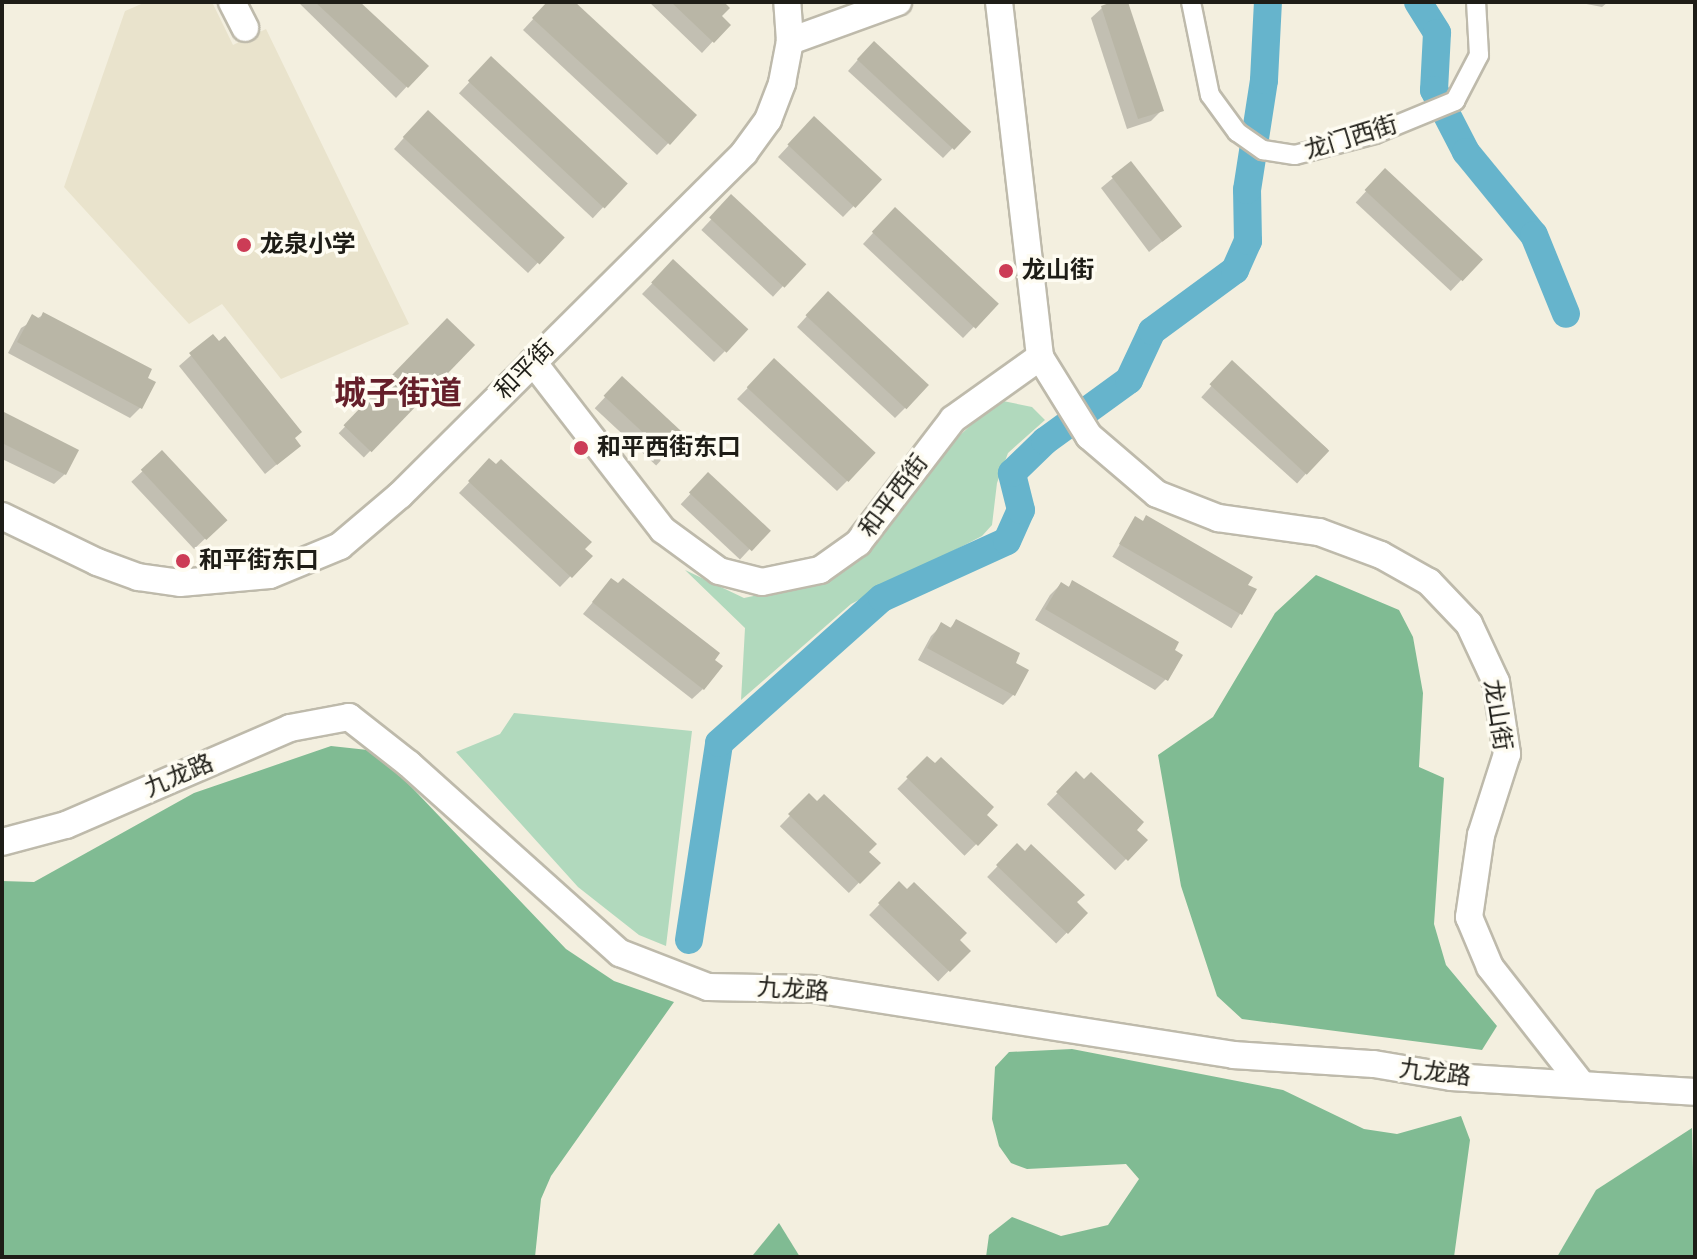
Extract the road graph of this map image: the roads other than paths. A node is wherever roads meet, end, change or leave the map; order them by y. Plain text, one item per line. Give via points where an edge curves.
1 (232, 2) edge
2 (787, 2) edge
3 (898, 2) edge
4 (999, 2) edge
5 (1191, 2) edge
6 (1476, 2) edge
7 (245, 28) dead end
8 (790, 41) junction
9 (1040, 357) junction
10 (533, 362) junction
11 (2, 516) edge
12 (2, 842) edge
13 (1580, 1082) junction
14 (1695, 1092) edge

1 - 7 street
2 - 8 street, 和平街
3 - 8 street
4 - 9 street, 龙山街
5 - 6 street, 龙门西街 via 1210,95 1237,132 1263,150 1295,155 1389,129 1455,101 1479,55
8 - 10 street, 和平街 via 768,120 744,153
9 - 10 street, 和平西街 via 953,419 858,543 820,570 762,582 719,571 663,530
9 - 13 street, 龙山街 via 1089,436 1157,494 1218,518 1319,532 1381,555 1429,582 1469,624 1496,682 1507,754 1481,835 1469,917 1490,967
10 - 11 street, 和平街 via 370,524 316,559 270,575 180,583 138,577
12 - 13 street, 九龙路 via 66,825 290,728 349,717 620,953 708,987 813,989 1233,1055 1374,1064 1451,1077
13 - 14 street, 九龙路

